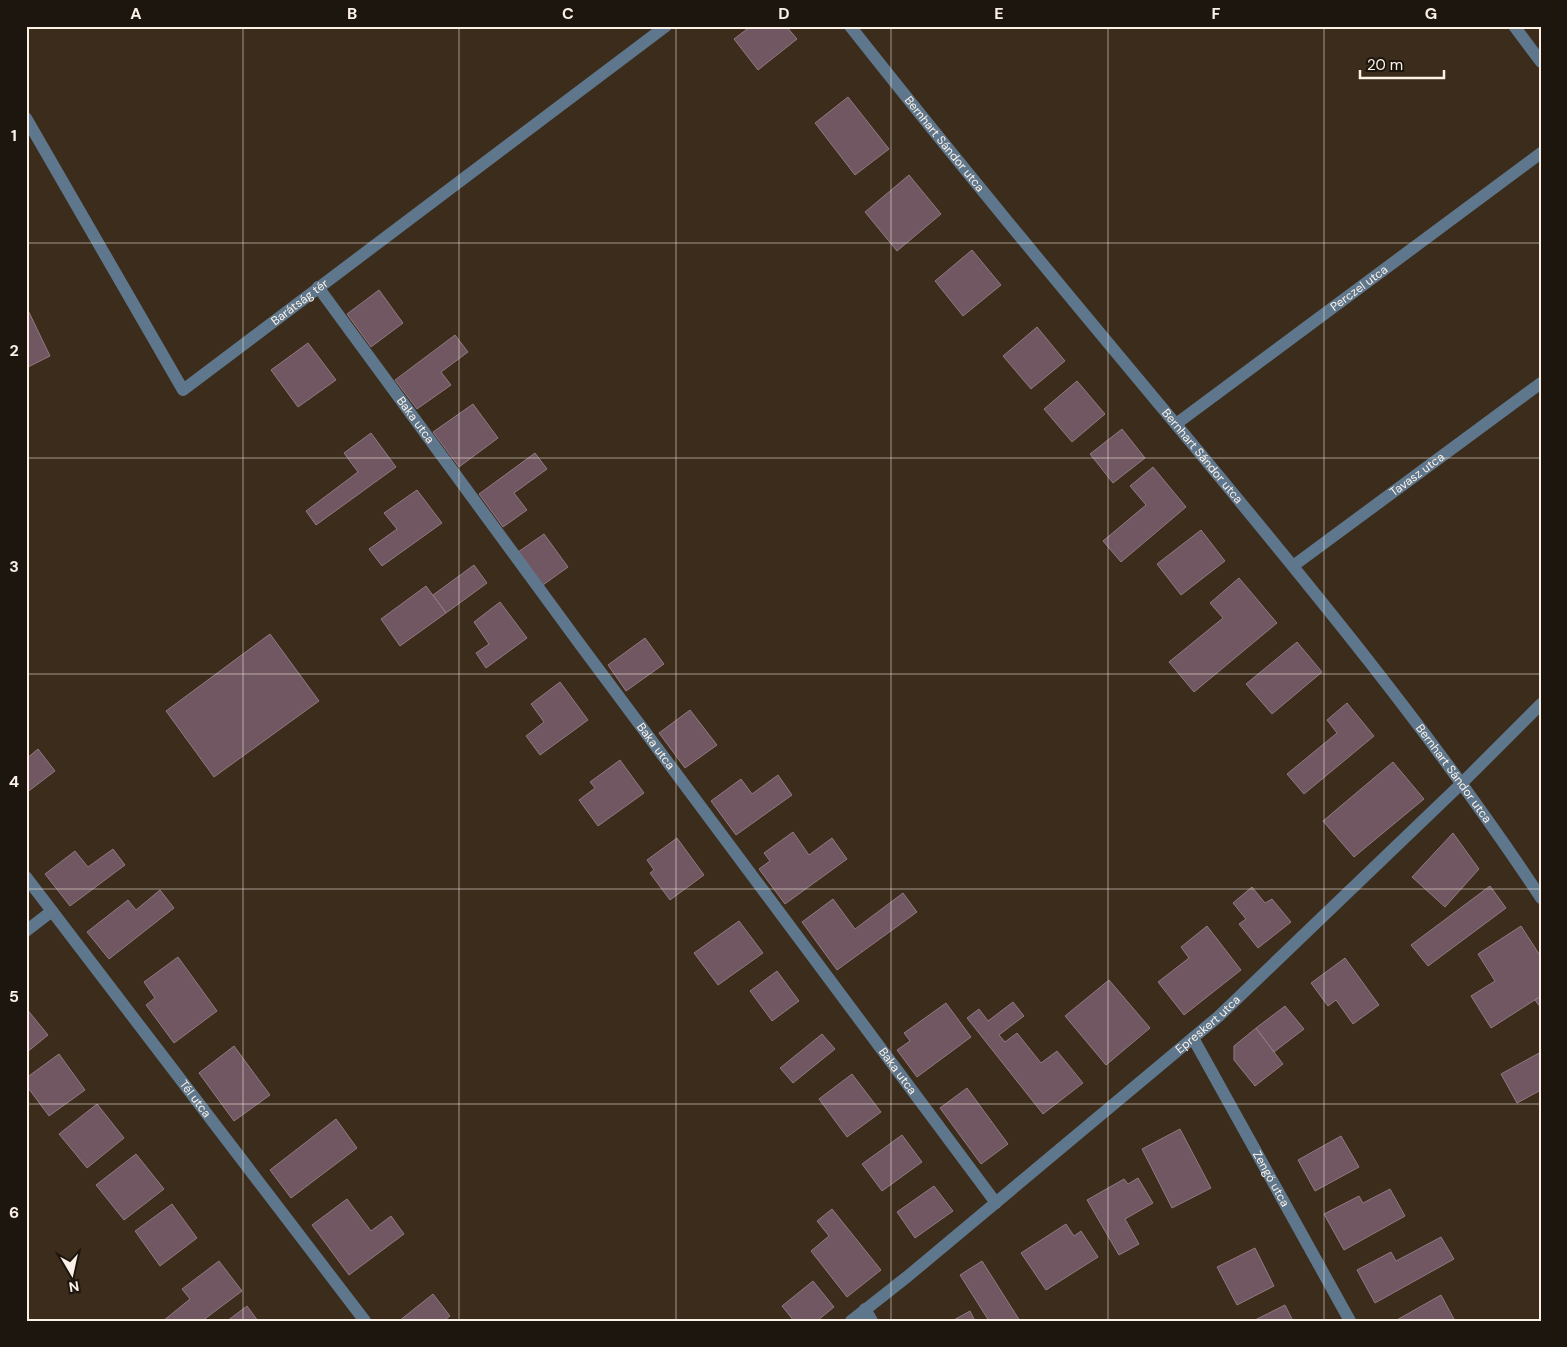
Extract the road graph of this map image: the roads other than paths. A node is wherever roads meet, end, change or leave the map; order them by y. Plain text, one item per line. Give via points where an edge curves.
1 (666, 26) edge
2 (850, 26) edge
3 (1514, 26) edge
4 (1541, 62) edge
5 (26, 118) edge
6 (1541, 153) edge
7 (318, 287) junction
8 (1541, 382) edge
9 (1176, 424) junction
10 (1293, 566) junction
11 (1541, 704) edge
12 (1462, 784) junction
13 (26, 877) edge
14 (1541, 898) edge
15 (52, 911) junction
16 (26, 931) edge
17 (1193, 1038) junction
18 (996, 1203) junction
19 (866, 1309) junction
20 (365, 1321) edge
21 (851, 1321) edge
22 (872, 1321) edge
23 (1350, 1321) edge

1 - 7 street, Barátság tér
2 - 9 street, Bernhart Sándor utca via 948,150
3 - 4 street
5 - 7 street, Barátság tér via 182,390
6 - 9 street, Perczel utca
7 - 18 street, Baka utca
8 - 10 street, Tavasz utca
9 - 10 street, Bernhart Sándor utca
10 - 12 street, Bernhart Sándor utca
11 - 12 street, Epreskert utca
12 - 14 street, Bernhart Sándor utca
12 - 17 street, Epreskert utca
13 - 15 street, Tél utca
15 - 16 street
15 - 20 street, Tél utca
17 - 18 street, Epreskert utca
17 - 23 street, Zengő utca
18 - 19 street, Epreskert utca
19 - 21 street, Epreskert utca
19 - 22 street

